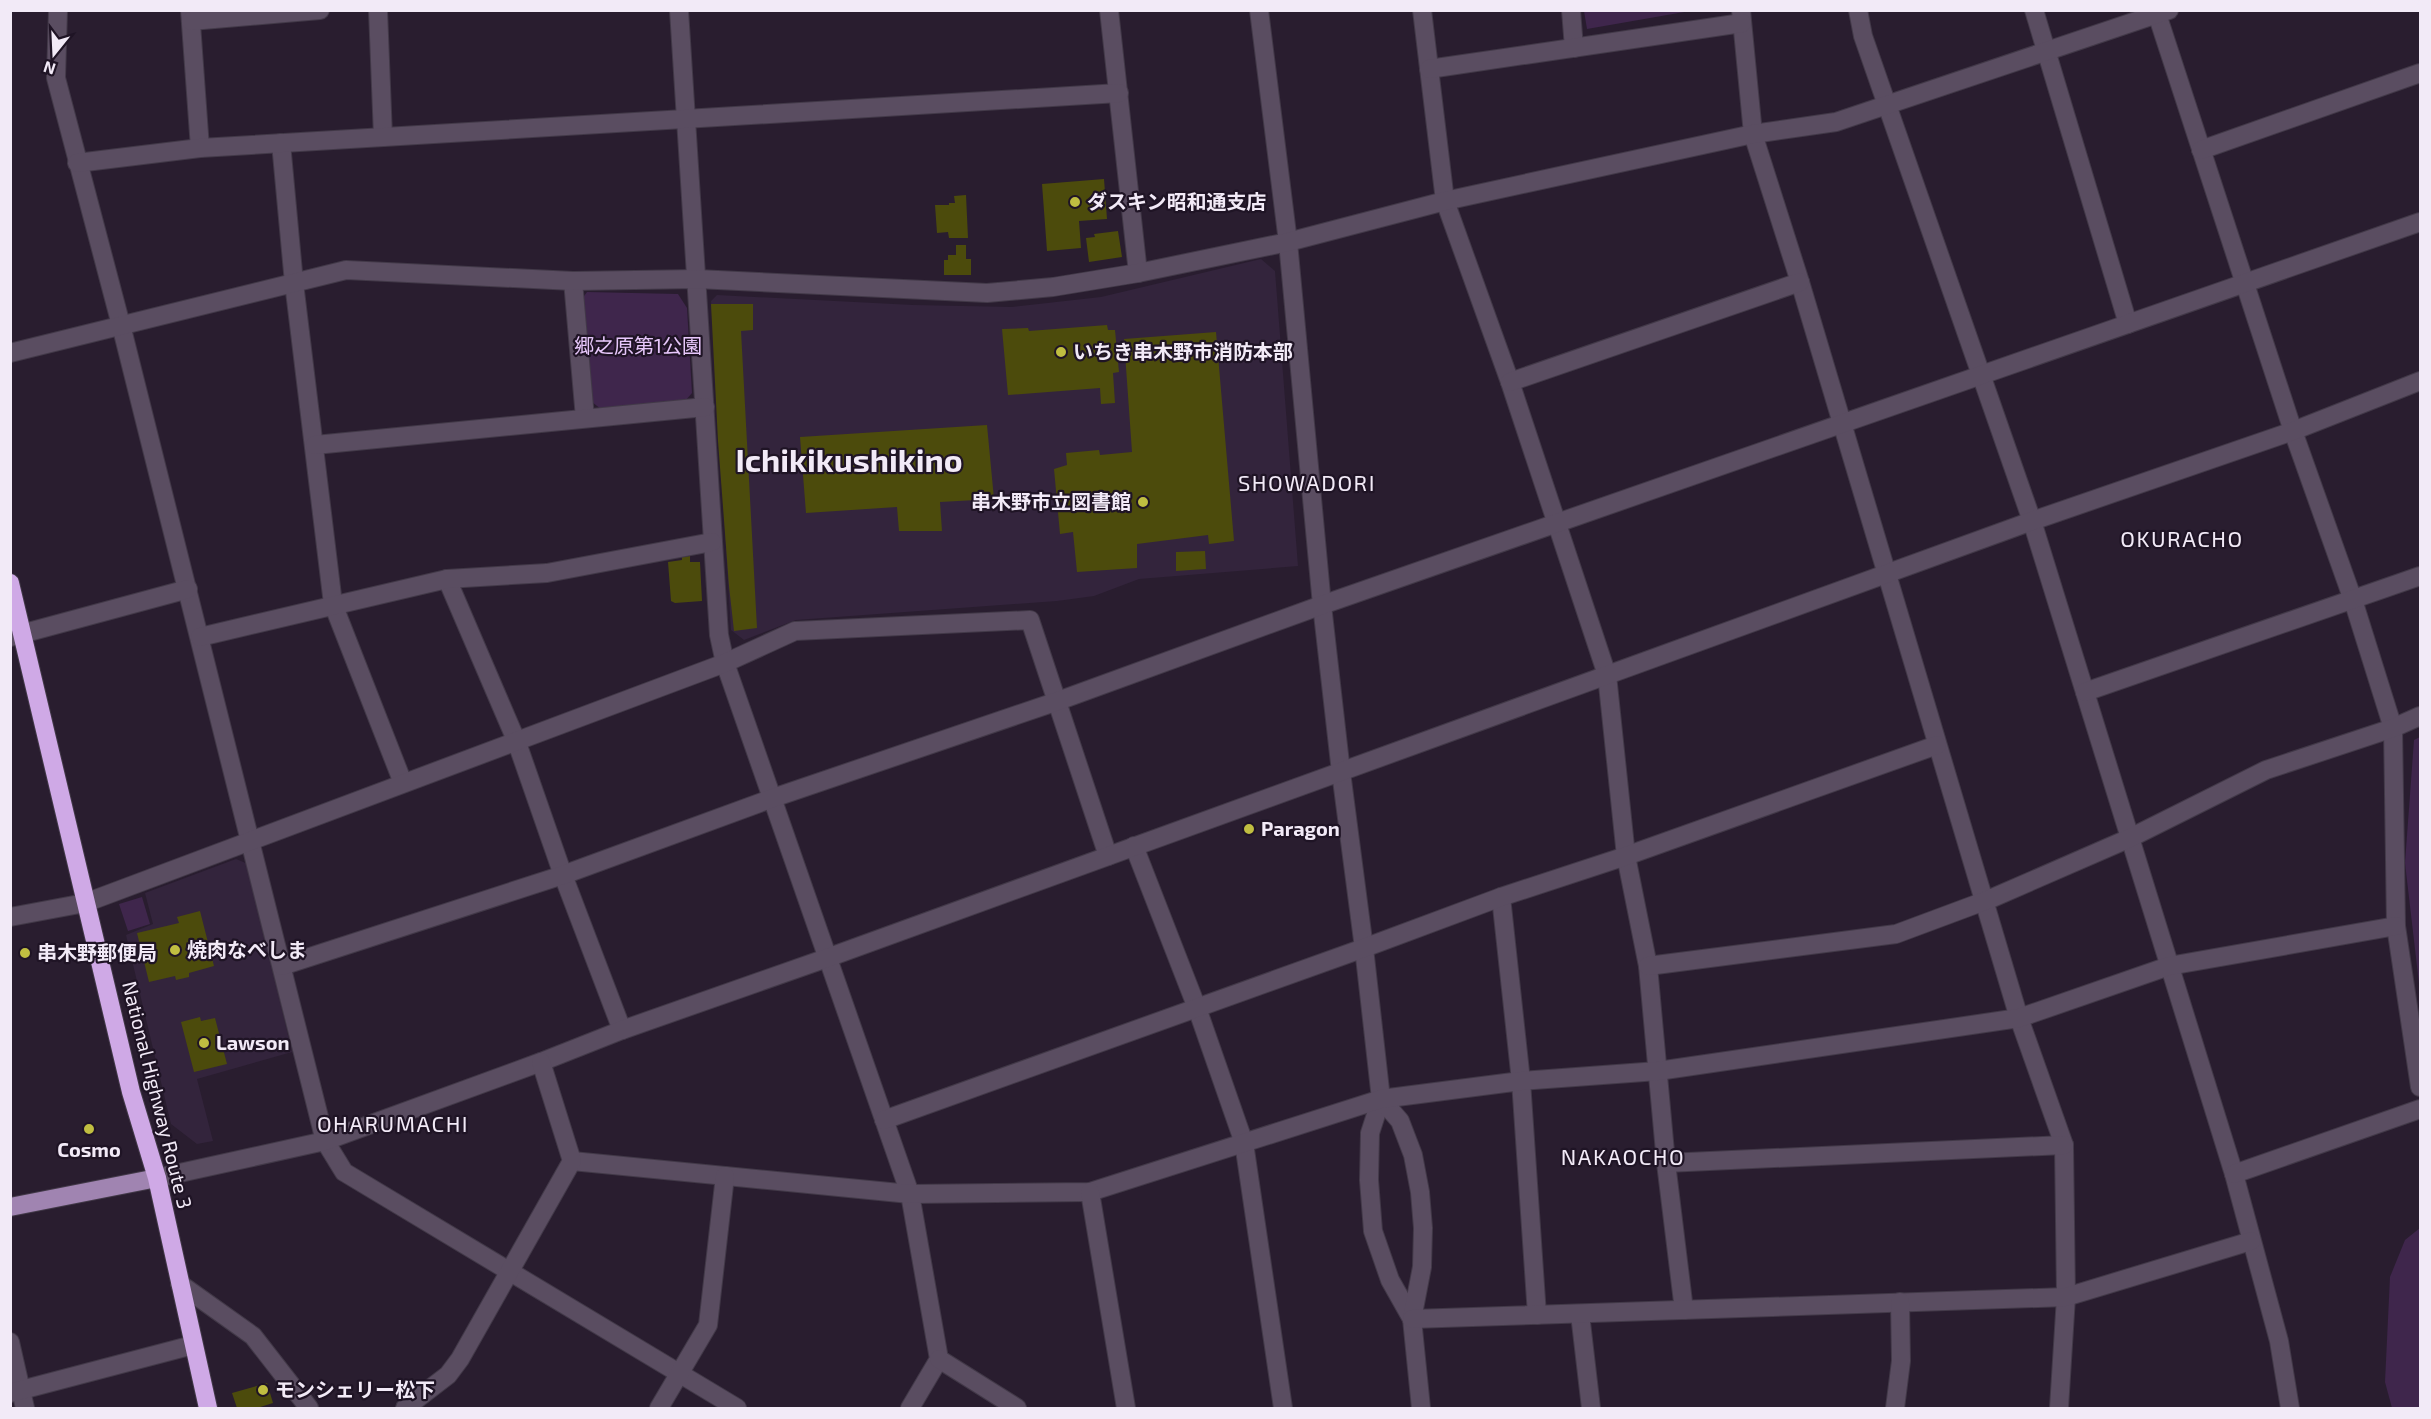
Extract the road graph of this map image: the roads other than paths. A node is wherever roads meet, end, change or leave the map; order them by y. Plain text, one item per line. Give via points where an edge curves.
1 (58, 10) edge
2 (320, 10) edge
3 (378, 10) edge
4 (679, 10) edge
5 (1109, 10) edge
6 (1259, 10) edge
7 (1422, 10) edge
8 (1571, 10) edge
9 (1858, 10) edge
10 (2034, 10) edge
11 (2163, 12) edge
12 (190, 16) edge
13 (1741, 17) edge
14 (1574, 48) junction
15 (2046, 52) junction
16 (1429, 69) junction
17 (2421, 73) edge
18 (1119, 93) junction
19 (1887, 106) junction
20 (686, 119) junction
21 (1753, 134) junction
22 (383, 137) junction
23 (281, 143) junction
24 (200, 148) junction
25 (2201, 150) junction
26 (77, 163) junction
27 (1445, 201) junction
28 (2421, 222) edge
29 (1288, 242) junction
30 (1138, 273) junction
31 (697, 279) junction
32 (573, 281) junction
33 (1800, 282) junction
34 (294, 283) junction
35 (2245, 283) junction
36 (2128, 324) junction
37 (121, 325) junction
38 (10, 353) edge
39 (1981, 376) junction
40 (2421, 381) edge
41 (1510, 382) junction
42 (705, 407) junction
43 (585, 418) junction
44 (1842, 424) junction
45 (2293, 431) junction
46 (315, 445) junction
47 (2032, 521) junction
48 (1557, 524) junction
49 (712, 542) junction
50 (1886, 574) junction
51 (2421, 576) edge
52 (447, 579) junction
53 (10, 583) edge
54 (188, 589) junction
55 (2353, 600) junction
56 (333, 604) junction
57 (1323, 605) junction
58 (17, 636) edge
59 (200, 637) junction
60 (725, 663) junction
61 (1607, 675) junction
62 (2085, 692) junction
63 (1058, 700) junction
64 (2421, 716) edge
65 (2393, 728) junction
66 (516, 740) junction
67 (1937, 745) junction
68 (1341, 772) junction
69 (403, 783) junction
70 (773, 798) junction
71 (2130, 838) junction
72 (251, 842) junction
73 (1134, 846) junction
74 (1626, 855) junction
75 (1107, 856) junction
76 (563, 875) junction
77 (1501, 897) junction
78 (1984, 901) junction
79 (85, 903) junction
80 (10, 917) edge
81 (2396, 926) junction
82 (1364, 948) junction
83 (827, 958) junction
84 (282, 966) junction
85 (1648, 966) junction
86 (2169, 966) junction
87 (1197, 1008) junction
88 (2019, 1018) junction
89 (622, 1030) junction
90 (541, 1062) junction
91 (1659, 1071) junction
92 (1521, 1081) junction
93 (2421, 1087) edge
94 (1381, 1099) junction
95 (2421, 1109) edge
96 (884, 1120) junction
97 (325, 1141) junction
98 (1244, 1143) junction
99 (2064, 1145) junction
100 (572, 1161) junction
101 (1666, 1163) junction
102 (2234, 1174) junction
103 (725, 1176) junction
104 (157, 1178) junction
105 (1090, 1192) junction
106 (910, 1194) junction
107 (10, 1207) edge
108 (2251, 1241) junction
109 (509, 1271) junction
110 (180, 1284) junction
111 (2066, 1297) junction
112 (1900, 1302) junction
113 (1684, 1310) junction
114 (1580, 1314) junction
115 (1537, 1315) junction
116 (1412, 1319) junction
117 (10, 1342) edge
118 (193, 1345) junction
119 (939, 1359) junction
120 (679, 1374) junction
121 (15, 1391) edge
122 (25, 1408) edge
123 (208, 1408) edge
124 (309, 1408) edge
125 (405, 1408) edge
126 (659, 1408) edge
127 (737, 1408) edge
128 (910, 1408) edge
129 (1017, 1408) edge
130 (1126, 1408) edge
131 (1283, 1408) edge
132 (1421, 1408) edge
133 (1592, 1408) edge
134 (1895, 1408) edge
135 (2059, 1408) edge
136 (2290, 1408) edge

1 - 26 street via 56,78
2 - 12 street
3 - 22 street
4 - 20 street
5 - 18 street
6 - 29 street
7 - 16 street
8 - 14 street
9 - 19 street
10 - 15 street
11 - 15 street
11 - 25 street
12 - 24 street
13 - 14 street
13 - 21 street
14 - 16 street
15 - 19 street
15 - 36 street
16 - 27 street
17 - 25 street
18 - 20 street
18 - 30 street
19 - 21 street via 1836,122
19 - 39 street
20 - 22 street
20 - 31 street
21 - 27 street
21 - 33 street
22 - 23 street
23 - 24 street
23 - 34 street
24 - 26 street
25 - 35 street
26 - 37 street
27 - 29 street
27 - 41 street
28 - 35 street
29 - 30 street
29 - 57 street
30 - 31 street via 987,293
31 - 32 street
31 - 42 street
32 - 34 street via 346,270
32 - 43 street
33 - 41 street
33 - 44 street
34 - 37 street
34 - 46 street
35 - 36 street
35 - 45 street
36 - 39 street
37 - 38 street
37 - 54 street
39 - 44 street
39 - 47 street
40 - 45 street
41 - 48 street
42 - 43 street
42 - 49 street
43 - 46 street
44 - 48 street
44 - 50 street
45 - 47 street
45 - 55 street
46 - 56 street
47 - 50 street
47 - 62 street
48 - 57 street
48 - 61 street
49 - 52 street via 547,573
49 - 60 street via 718,635
50 - 61 street
50 - 67 street
51 - 55 street
52 - 56 street
52 - 66 street
53 - 58 highway, National Highway Route 3
54 - 58 street
54 - 59 street
55 - 62 street
55 - 65 street
56 - 59 street
56 - 69 street
57 - 63 street
57 - 68 street
58 - 79 highway, National Highway Route 3
59 - 72 street
60 - 63 street via 795,631 1030,620
60 - 66 street
60 - 70 street
61 - 68 street
61 - 74 street
62 - 71 street
63 - 70 street
63 - 75 street
64 - 65 street
65 - 71 street via 2266,770
65 - 81 street
66 - 69 street
66 - 76 street
67 - 74 street
67 - 78 street
68 - 73 street
68 - 82 street
69 - 72 street
70 - 76 street
70 - 83 street
71 - 78 street
71 - 86 street
72 - 79 street
72 - 84 street
73 - 75 street
73 - 87 street
74 - 77 street
74 - 85 street
75 - 83 street
76 - 84 street
76 - 89 street
77 - 82 street
77 - 92 street
78 - 85 street via 1896,934
78 - 88 street
79 - 80 street
79 - 104 highway, National Highway Route 3 via 130,1092
81 - 86 street
81 - 93 street
82 - 87 street
82 - 94 street
83 - 89 street
83 - 96 street
84 - 97 street
85 - 91 street
86 - 88 street
86 - 102 street
87 - 96 street
87 - 98 street
88 - 91 street
88 - 99 street
89 - 90 street
90 - 97 street
90 - 100 street
91 - 92 street
91 - 101 street
92 - 94 street
92 - 115 street
94 - 98 street
94 - 116 street via 1370,1133 1373,1232 1390,1280
94 - 116 street via 1400,1121 1413,1155 1420,1192 1424,1228 1422,1267
95 - 102 street
96 - 106 street
97 - 104 street
97 - 109 street via 344,1172
98 - 105 street
98 - 131 street
99 - 101 street
99 - 111 street
100 - 103 street
100 - 109 street
101 - 113 street
102 - 108 street
103 - 106 street
103 - 120 street via 708,1325
104 - 107 main road
104 - 110 highway, National Highway Route 3
105 - 106 street
105 - 130 street
106 - 119 street
108 - 111 street
108 - 136 street via 2278,1341
109 - 120 street
109 - 125 street via 448,1375
110 - 118 highway, National Highway Route 3
110 - 124 street via 254,1336
111 - 112 street
111 - 135 street
112 - 113 street
112 - 134 street via 1901,1361
113 - 114 street
114 - 115 street
114 - 133 street
115 - 116 street
116 - 132 street
117 - 121 street
118 - 121 street
118 - 123 highway, National Highway Route 3
119 - 128 street
119 - 129 street
120 - 126 street
120 - 127 street
121 - 122 street

